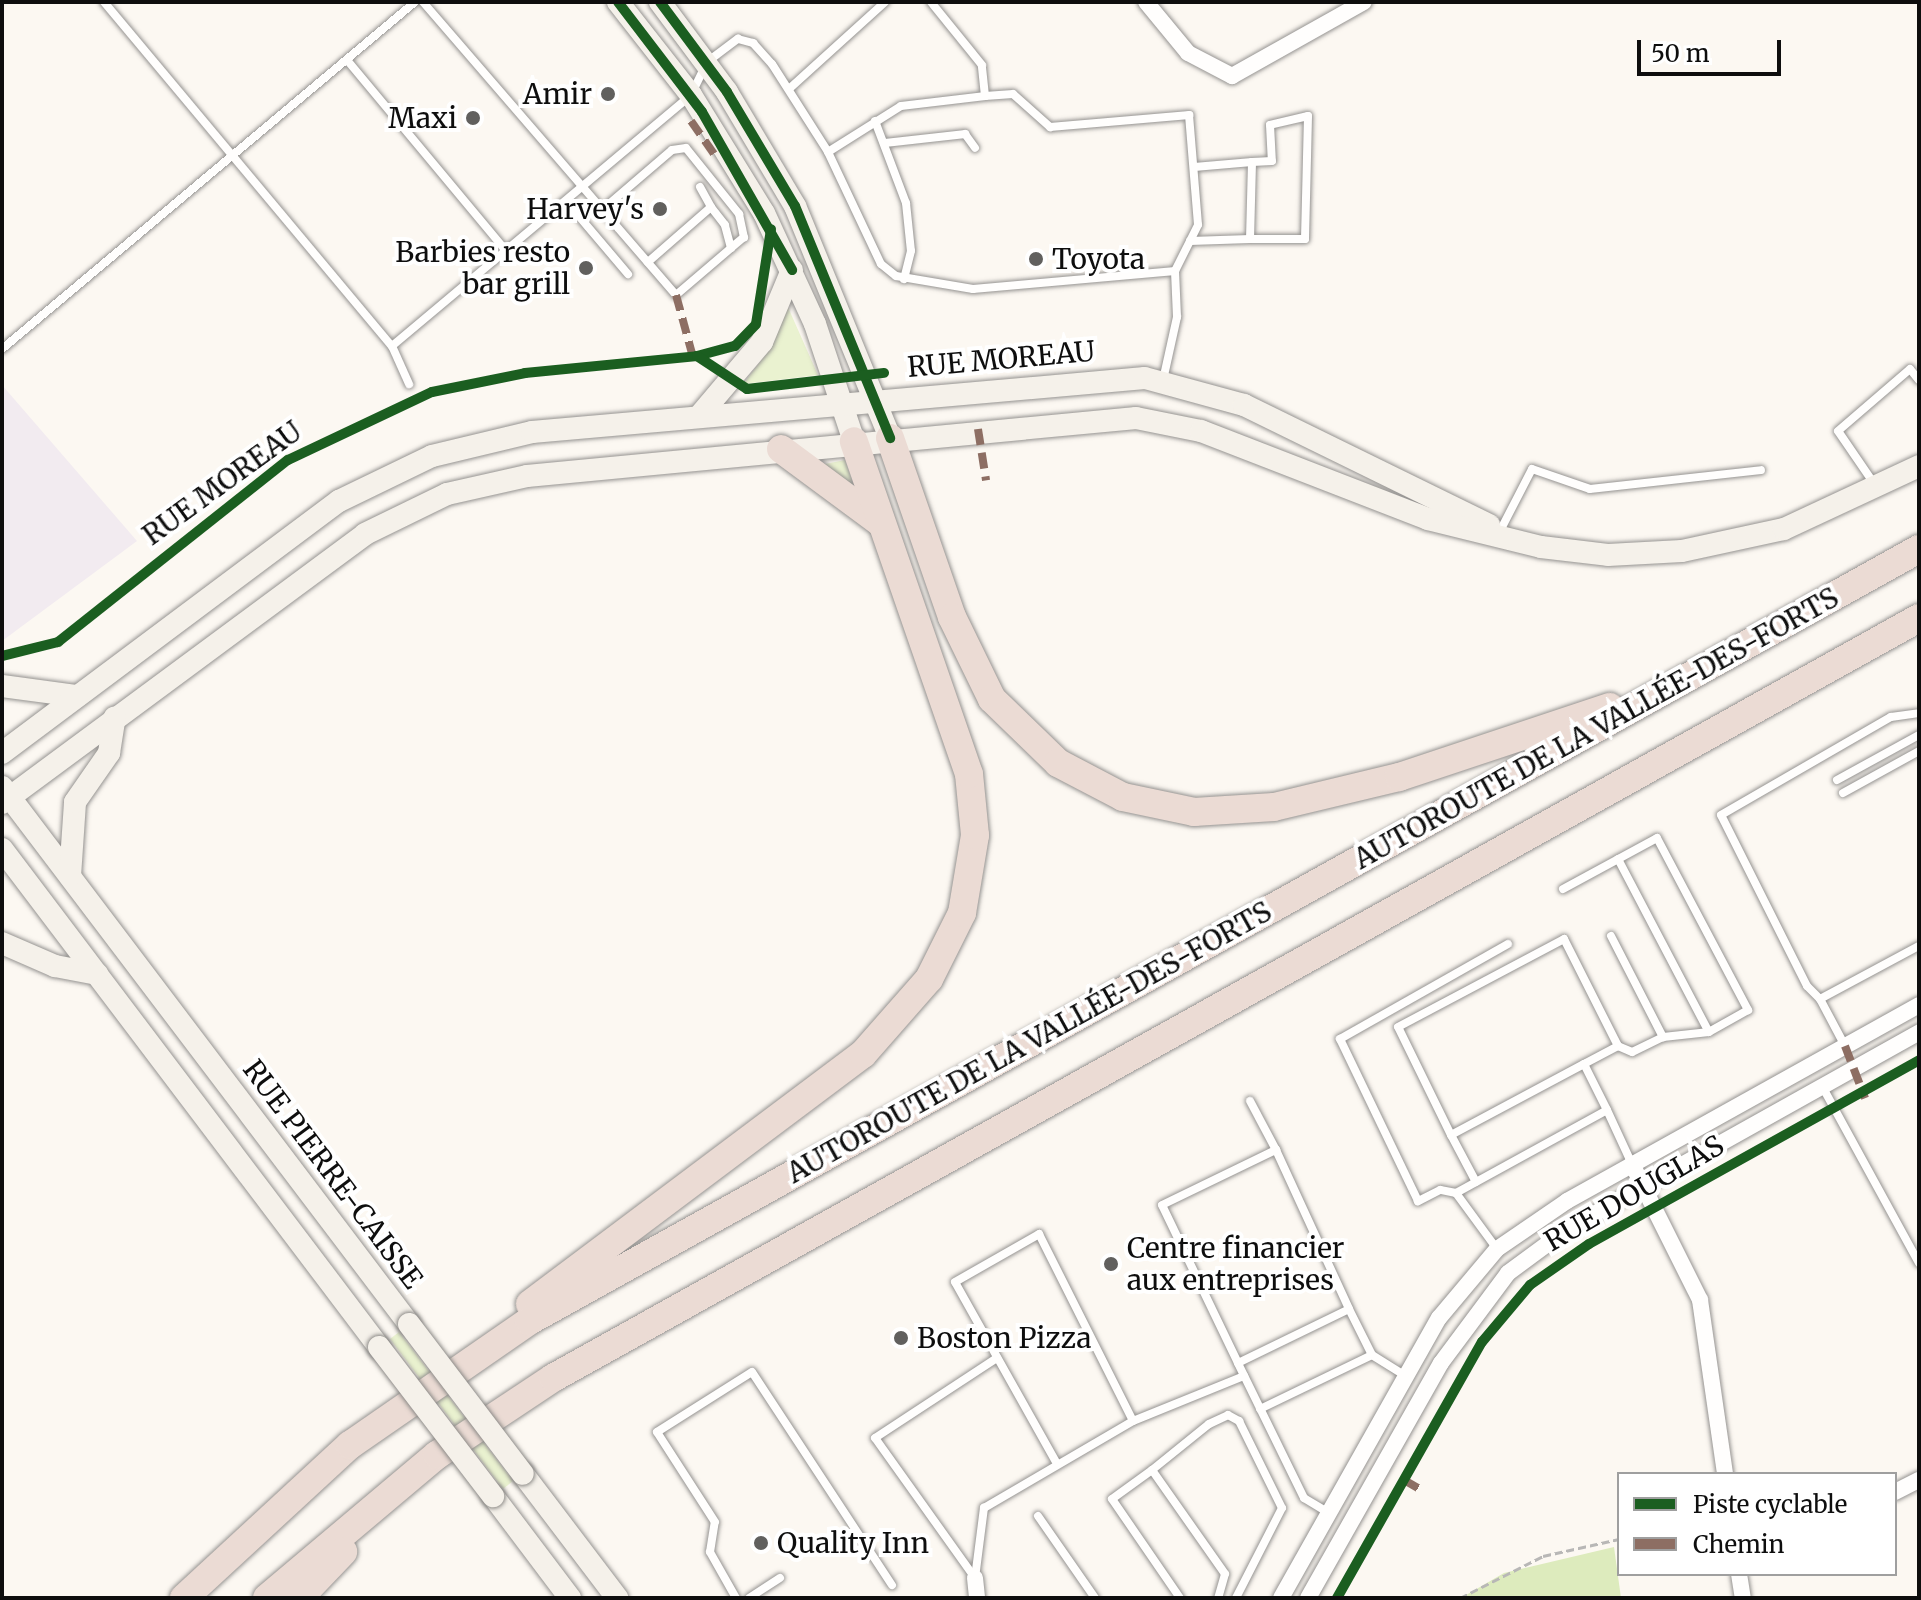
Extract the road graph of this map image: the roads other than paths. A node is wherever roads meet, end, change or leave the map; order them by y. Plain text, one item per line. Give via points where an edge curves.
1 (104, 2) edge
2 (415, 2) edge
3 (423, 2) edge
4 (618, 2) edge
5 (660, 2) edge
6 (885, 2) edge
7 (931, 2) edge
8 (1146, 2) edge
9 (1364, 2) edge
10 (347, 60) junction
11 (707, 62) junction
12 (789, 89) junction
13 (691, 95) junction
14 (985, 96) junction
15 (875, 121) junction
16 (885, 143) junction
17 (975, 148) dead end
18 (828, 152) junction
19 (235, 156) junction
20 (1252, 162) junction
21 (1194, 167) junction
22 (700, 187) dead end
23 (582, 188) junction
24 (566, 201) junction
25 (711, 207) junction
26 (602, 210) junction
27 (1250, 239) junction
28 (1190, 241) junction
29 (731, 248) junction
30 (506, 251) junction
31 (648, 262) junction
32 (792, 270) junction
33 (1175, 271) junction
34 (628, 274) dead end
35 (904, 279) junction
36 (392, 346) junction
37 (2, 349) edge
38 (1163, 380) junction
39 (1919, 380) edge
40 (409, 384) dead end
41 (876, 400) junction
42 (842, 403) junction
43 (700, 415) junction
44 (890, 438) junction
45 (854, 441) junction
46 (781, 449) junction
47 (1919, 466) edge
48 (1761, 470) dead end
49 (1877, 489) junction
50 (881, 523) junction
51 (1498, 534) junction
52 (1919, 549) edge
53 (1919, 618) edge
54 (1675, 685) junction
55 (2, 686) edge
56 (77, 696) junction
57 (1919, 713) edge
58 (115, 717) junction
59 (1919, 735) edge
60 (1919, 751) edge
61 (2, 753) edge
62 (1837, 780) dead end
63 (1843, 793) dead end
64 (5, 796) edge
65 (2, 849) edge
66 (1618, 859) junction
67 (70, 876) junction
68 (1563, 889) dead end
69 (1611, 936) dead end
70 (2, 943) edge
71 (1508, 944) dead end
72 (1919, 946) edge
73 (97, 974) junction
74 (1820, 999) junction
75 (1919, 1005) edge
76 (1709, 1032) junction
77 (1919, 1032) edge
78 (1663, 1037) junction
79 (1618, 1046) junction
80 (1845, 1046) junction
81 (1584, 1064) junction
82 (1822, 1085) junction
83 (1250, 1101) dead end
84 (1607, 1110) junction
85 (1451, 1135) junction
86 (1276, 1150) junction
87 (1632, 1164) junction
88 (1476, 1182) junction
89 (1643, 1186) junction
90 (1456, 1193) junction
91 (1497, 1249) junction
92 (1919, 1263) edge
93 (1349, 1309) junction
94 (619, 1340) junction
95 (1372, 1355) junction
96 (997, 1358) junction
97 (1238, 1363) junction
98 (1244, 1376) junction
99 (1406, 1376) junction
100 (433, 1384) junction
101 (1260, 1409) junction
102 (1133, 1421) junction
103 (1056, 1462) junction
104 (1152, 1470) junction
105 (1725, 1472) edge
106 (1919, 1480) edge
107 (1897, 1491) edge
108 (1329, 1513) junction
109 (1038, 1516) dead end
110 (1739, 1576) edge
111 (780, 1578) dead end
112 (975, 1578) junction
113 (892, 1585) dead end
114 (184, 1598) edge
115 (267, 1598) edge
116 (299, 1598) edge
117 (570, 1598) edge
118 (617, 1598) edge
119 (736, 1598) edge
120 (749, 1598) edge
121 (977, 1598) edge
122 (1095, 1598) edge
123 (1180, 1598) edge
124 (1218, 1598) edge
125 (1236, 1598) edge
126 (1281, 1598) edge
127 (1308, 1598) edge
128 (1743, 1598) edge

1 - 19 lane
2 - 10 lane
3 - 23 lane
4 - 13 main road
5 - 11 main road
6 - 12 lane
7 - 14 lane via 982,65
8 - 9 street via 1188,53 1232,76
10 - 19 lane
10 - 30 lane
11 - 12 lane via 745,40 761,49
11 - 13 lane
11 - 41 main road via 804,223
12 - 18 lane
13 - 23 lane
13 - 32 main road
14 - 15 lane via 912,103
14 - 21 lane via 1013,94 1050,127 1189,115
15 - 16 lane
15 - 18 lane
16 - 17 lane via 965,134
16 - 35 lane via 911,233
18 - 35 lane via 881,264
19 - 36 lane
19 - 37 lane
20 - 21 lane
20 - 27 lane
20 - 27 lane via 1272,161 1270,125 1308,116 1305,239
21 - 28 lane via 1198,225
22 - 25 lane
23 - 24 lane
23 - 26 lane
24 - 30 lane
24 - 34 lane
25 - 29 lane
25 - 31 lane
26 - 29 lane via 672,150 686,148 739,214 744,237
26 - 31 lane
27 - 28 lane
28 - 33 lane
29 - 31 lane via 676,295
30 - 36 lane
32 - 42 main road
32 - 43 main road via 762,342
33 - 35 lane via 973,289
33 - 38 lane via 1177,317
36 - 40 lane
38 - 41 main road, RUE MOREAU
38 - 51 main road, RUE MOREAU via 1244,405
39 - 49 lane via 1910,369 1838,431
41 - 42 main road, RUE MOREAU
41 - 44 main road
42 - 43 main road, RUE MOREAU
42 - 45 main road
43 - 56 main road, RUE MOREAU via 505,436 395,471 317,516
44 - 45 main road, RUE MOREAU
44 - 51 main road, RUE MOREAU via 1153,419
44 - 54 highway via 956,629 992,699 1058,763 1140,803 1209,813 1316,799
45 - 46 main road, RUE MOREAU
45 - 50 highway
46 - 50 highway
46 - 58 main road, RUE MOREAU via 527,476 430,500 347,546
47 - 49 main road, RUE MOREAU
48 - 51 lane via 1590,489 1532,469
49 - 51 main road, RUE MOREAU via 1810,520 1708,547 1608,555 1541,547
50 - 100 highway via 956,729 972,795 969,882 943,955 899,1018 843,1070 619,1231
52 - 54 highway, AUTOROUTE DE LA VALLÉE-DES-FORTS
53 - 94 highway
54 - 100 highway, AUTOROUTE DE LA VALLÉE-DES-FORTS via 622,1267
55 - 56 main road
56 - 61 main road, RUE MOREAU
57 - 74 lane via 1891,717 1721,815 1807,986
58 - 64 main road, RUE MOREAU
58 - 67 main road via 109,753 75,802
59 - 62 lane
60 - 63 lane
64 - 67 main road, RUE PIERRE-CAISSE
65 - 73 main road
66 - 68 lane
66 - 76 lane
66 - 76 lane via 1657,838 1748,1010
67 - 118 main road, RUE PIERRE-CAISSE, bridge
69 - 78 lane
70 - 73 main road via 55,966
71 - 90 lane via 1340,1039 1418,1201 1440,1190
72 - 74 lane
73 - 117 main road, bridge
74 - 80 lane
75 - 80 street, RUE DOUGLAS
76 - 78 lane
77 - 82 street, RUE DOUGLAS
78 - 79 lane via 1632,1052
79 - 81 lane
79 - 85 lane via 1564,939 1398,1027
80 - 87 street, RUE DOUGLAS
81 - 84 lane
81 - 85 lane
82 - 89 street, RUE DOUGLAS
82 - 92 lane
83 - 86 lane
84 - 87 lane
84 - 88 lane
85 - 88 lane
86 - 93 lane
86 - 97 lane via 1162,1205
87 - 89 street
87 - 91 street, RUE DOUGLAS
88 - 90 lane
89 - 105 street via 1700,1300
89 - 127 street, RUE DOUGLAS via 1536,1249 1478,1307
90 - 91 lane
91 - 99 street, RUE DOUGLAS via 1449,1303
93 - 95 lane
93 - 97 lane
94 - 115 highway via 437,1455
94 - 116 highway via 430,1473
95 - 99 lane
95 - 101 lane
96 - 102 lane via 955,1282 1039,1234
96 - 103 lane
96 - 112 lane via 875,1438
97 - 98 lane
98 - 101 lane
98 - 102 lane
99 - 108 street, RUE DOUGLAS
100 - 114 highway, AUTOROUTE DE LA VALLÉE-DES-FORTS via 325,1465
101 - 108 lane via 1304,1498
102 - 103 lane
103 - 112 lane via 984,1508
104 - 123 lane via 1112,1499
104 - 124 lane via 1225,1574
104 - 125 lane via 1209,1424 1228,1415 1239,1421 1282,1508
106 - 107 street
108 - 126 street, RUE DOUGLAS
109 - 122 lane
110 - 128 street
111 - 120 lane
112 - 121 street
113 - 119 lane via 752,1372 657,1432 715,1522 710,1552

